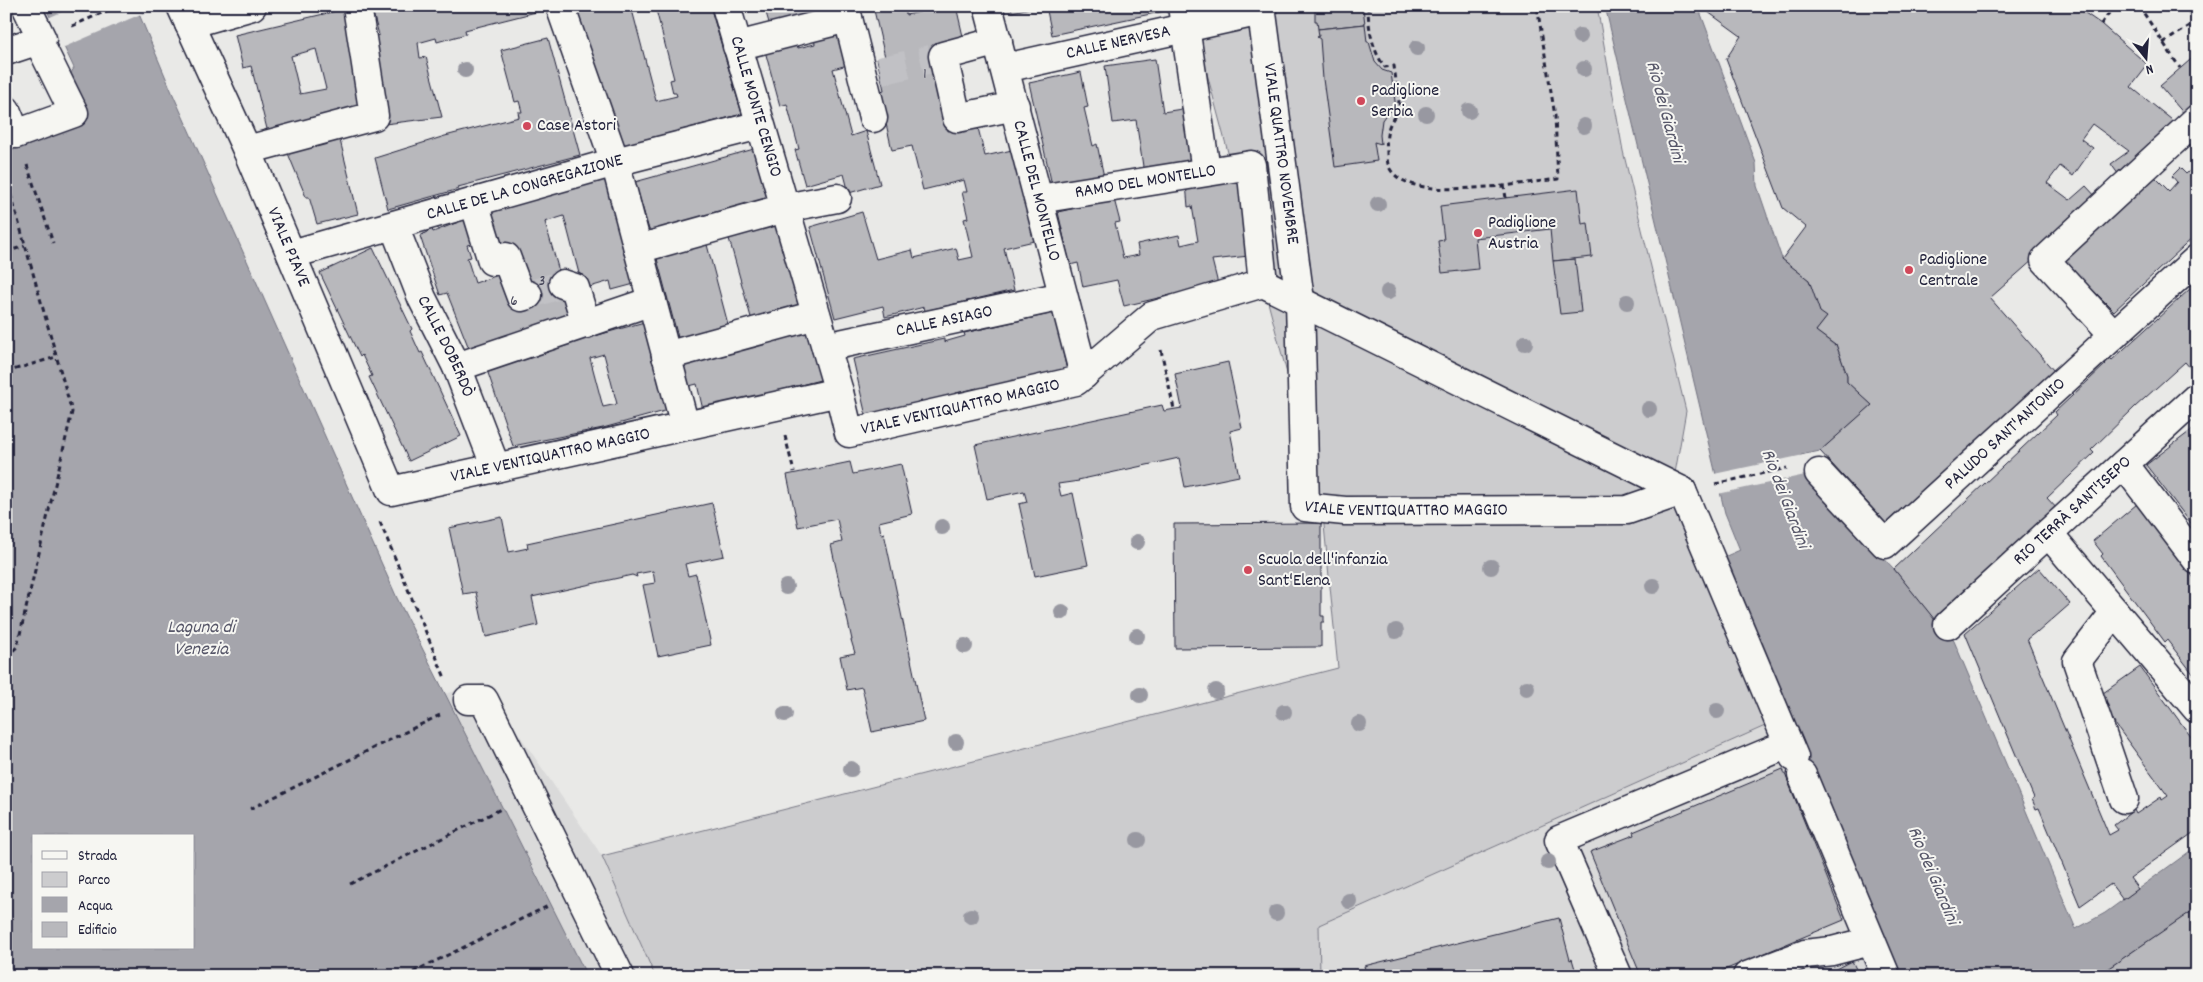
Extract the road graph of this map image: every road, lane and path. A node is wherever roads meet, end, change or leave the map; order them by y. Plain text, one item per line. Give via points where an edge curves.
1 (26, 6) edge
2 (118, 6) edge
3 (252, 6) edge
4 (357, 6) edge
5 (560, 6) edge
6 (726, 6) edge
7 (988, 6) edge
8 (1368, 6) edge
9 (1537, 6) edge
10 (2114, 6) edge
11 (2139, 6) edge
12 (1261, 9) edge
13 (846, 12) edge
14 (185, 15) edge
15 (1183, 17) edge
16 (2196, 22) edge
17 (2101, 24) dead end
18 (40, 40) junction
19 (998, 41) junction
20 (2163, 43) junction
21 (737, 46) junction
22 (6, 51) edge
23 (1006, 68) junction
24 (2180, 68) dead end
25 (1398, 92) junction
26 (1394, 93) dead end
27 (1015, 106) junction
28 (872, 118) dead end
29 (2197, 119) edge
30 (11, 122) edge
31 (760, 125) junction
32 (247, 150) junction
33 (616, 162) junction
34 (1251, 165) joint
35 (1206, 171) junction
36 (6, 177) edge
37 (1504, 186) junction
38 (837, 198) dead end
39 (1506, 198) dead end
40 (1039, 199) junction
41 (474, 202) junction
42 (785, 208) junction
43 (394, 226) junction
44 (54, 243) dead end
45 (25, 246) junction
46 (638, 248) junction
47 (6, 252) edge
48 (292, 254) junction
49 (2196, 262) edge
50 (1263, 283) junction
51 (562, 284) dead end
52 (528, 295) dead end
53 (1063, 296) junction
54 (1300, 300) junction
55 (648, 302) junction
56 (816, 315) junction
57 (1152, 316) junction
58 (577, 327) junction
59 (2114, 335) junction
60 (826, 347) junction
61 (666, 356) junction
62 (56, 357) junction
63 (457, 367) junction
64 (6, 372) edge
65 (1084, 375) junction
66 (839, 392) junction
67 (2197, 397) edge
68 (1174, 409) dead end
69 (685, 426) junction
70 (2124, 464) junction
71 (496, 468) junction
72 (1790, 468) dead end
73 (1819, 473) dead end
74 (391, 491) joint
75 (1682, 491) junction
76 (382, 527) dead end
77 (2049, 534) junction
78 (2197, 560) edge
79 (2115, 612) junction
80 (1948, 625) dead end
81 (6, 657) edge
82 (458, 692) junction
83 (2197, 709) edge
84 (1790, 756) junction
85 (530, 794) junction
86 (2124, 799) dead end
87 (250, 809) dead end
88 (350, 884) dead end
89 (578, 891) junction
90 (1871, 941) junction
91 (405, 976) edge
92 (620, 976) edge
93 (1618, 976) edge
94 (1747, 976) edge
95 (1886, 976) edge

1 - 18 street
2 - 18 path
3 - 14 street
4 - 32 street via 374,116
5 - 33 street
6 - 21 street, CALLE MONTE CENGIO
7 - 19 street, CALLE DEL MONTELLO
8 - 25 path via 1377,57 1386,67 1394,66
9 - 37 path via 1555,116 1558,179
10 - 17 path
11 - 20 path
12 - 15 street, CALLE NERVESA
12 - 54 street, VIALE QUATTRO NOVEMBRE
13 - 21 street
13 - 28 street via 871,74
14 - 32 street, VIALE PIAVE
15 - 23 street, CALLE NERVESA
15 - 35 street
16 - 20 path
18 - 22 street
18 - 30 street via 74,113
19 - 23 street, CALLE DEL MONTELLO
19 - 27 street via 937,57 957,118
20 - 24 path
21 - 31 street, CALLE MONTE CENGIO
23 - 27 street, CALLE DEL MONTELLO
25 - 26 path
25 - 37 path via 1400,110 1391,119 1386,140 1389,167 1406,184 1431,189
27 - 40 street, CALLE DEL MONTELLO
29 - 59 street via 2045,260
30 - 44 path
31 - 33 street, CALLE DE LA CONGREGAZIONE
31 - 42 street, CALLE MONTE CENGIO
32 - 48 street, VIALE PIAVE
33 - 41 street, CALLE DE LA CONGREGAZIONE
33 - 46 street
34 - 35 street, RAMO DEL MONTELLO
34 - 50 street, VIALE QUATTRO NOVEMBRE
35 - 40 street, RAMO DEL MONTELLO
36 - 45 path
37 - 39 path
38 - 42 street
40 - 53 street, CALLE DEL MONTELLO
41 - 43 street, CALLE DE LA CONGREGAZIONE
41 - 52 street via 492,261 506,256 521,298
42 - 46 street
42 - 56 street, CALLE MONTE CENGIO
43 - 48 street, CALLE DE LA CONGREGAZIONE
43 - 63 street, CALLE DOBERDÒ via 422,298
45 - 47 path
45 - 62 path
46 - 55 street
48 - 74 street, VIALE PIAVE
49 - 59 street, PALUDO SANT'ANTONIO
50 - 54 street
50 - 57 street, VIALE VENTIQUATTRO MAGGIO
51 - 58 street via 575,288
53 - 60 street, CALLE ASIAGO
53 - 65 street, CALLE DEL MONTELLO
54 - 75 street
54 - 75 street, VIALE VENTIQUATTRO MAGGIO via 1305,507 1345,511 1627,510
55 - 58 street
55 - 61 street
56 - 60 street, CALLE MONTE CENGIO
56 - 61 street
57 - 65 street, VIALE VENTIQUATTRO MAGGIO
57 - 68 path
58 - 63 street
59 - 73 street, PALUDO SANT'ANTONIO via 1885,544
60 - 66 street, CALLE MONTE CENGIO
61 - 69 street
62 - 64 path
62 - 81 path via 72,412 17,647
63 - 71 street, CALLE DOBERDÒ
65 - 66 street, VIALE VENTIQUATTRO MAGGIO via 1076,381 849,433
66 - 69 street, VIALE VENTIQUATTRO MAGGIO
67 - 70 street, RIO TERRÀ SANT'ISEPO
69 - 71 street, VIALE VENTIQUATTRO MAGGIO
70 - 77 street, RIO TERRÀ SANT'ISEPO
70 - 78 street
71 - 74 street, VIALE VENTIQUATTRO MAGGIO
72 - 75 path
75 - 84 street
76 - 82 path
77 - 79 street
77 - 80 street, RIO TERRÀ SANT'ISEPO
79 - 83 street
79 - 86 street via 2077,661
82 - 85 street via 484,700
82 - 87 path
84 - 90 street
84 - 93 street via 1559,840
85 - 88 path
85 - 89 street
89 - 91 path
89 - 92 street
90 - 94 street via 1832,952 1805,954
90 - 95 street

